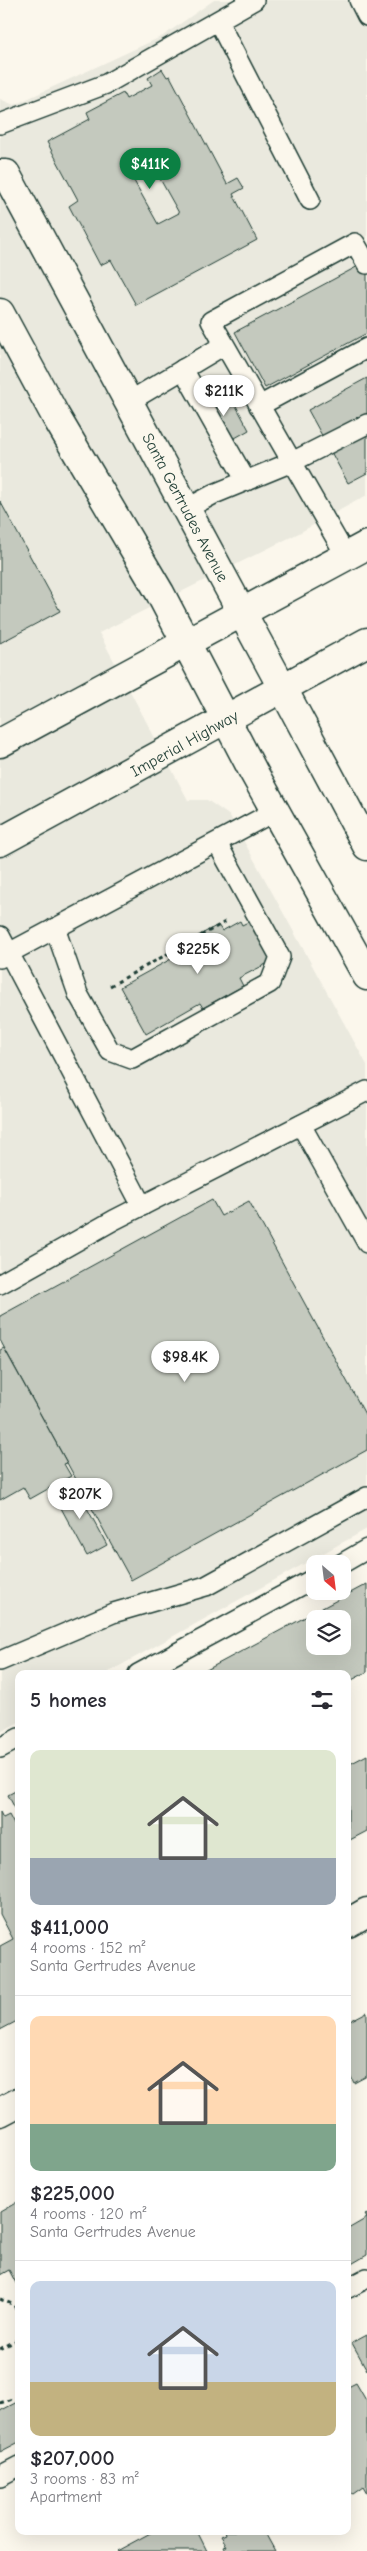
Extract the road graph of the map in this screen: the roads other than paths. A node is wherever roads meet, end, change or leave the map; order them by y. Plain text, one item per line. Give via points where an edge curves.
1 (254, 0) edge
2 (359, 0) edge
3 (367, 16) edge
4 (218, 21) junction
5 (0, 124) edge
6 (0, 174) edge
7 (310, 200) dead end
8 (367, 264) edge
9 (0, 313) edge
10 (224, 345) junction
11 (367, 348) edge
12 (183, 369) junction
13 (130, 401) junction
14 (259, 406) junction
15 (367, 424) edge
16 (292, 462) junction
17 (246, 481) junction
18 (188, 508) junction
19 (357, 550) edge
20 (241, 613) junction
21 (186, 642) junction
22 (367, 642) edge
23 (282, 688) junction
24 (227, 719) junction
25 (0, 743) edge
26 (275, 811) junction
27 (0, 842) edge
28 (217, 842) junction
29 (367, 846) edge
30 (55, 928) junction
31 (0, 936) edge
32 (5, 955) edge
33 (367, 976) edge
34 (367, 1091) edge
35 (301, 1125) junction
36 (142, 1206) junction
37 (367, 1243) edge
38 (0, 1284) edge
39 (367, 1497) edge
40 (367, 1549) edge
41 (351, 1558) edge
42 (306, 1583) edge
43 (0, 1662) edge
44 (145, 1670) edge
45 (15, 1740) edge
46 (0, 1748) edge
47 (367, 1912) edge
48 (351, 1921) edge
49 (15, 2104) edge
50 (0, 2112) edge
51 (367, 2278) edge
52 (351, 2286) edge
53 (15, 2468) edge
54 (0, 2476) edge

1 - 4 lane
2 - 3 lane
4 - 5 lane via 106,84
4 - 7 lane
6 - 13 main road, Santa Gertrudes Avenue via 6,174
8 - 10 lane via 355,243 211,321
9 - 21 main road
10 - 12 lane
10 - 14 lane
11 - 14 lane
12 - 13 lane
12 - 17 lane
13 - 18 main road, Santa Gertrudes Avenue
14 - 16 lane
15 - 16 lane
16 - 17 lane
16 - 19 lane
17 - 18 lane
18 - 20 main road, Santa Gertrudes Avenue
19 - 20 main road
20 - 21 main road
20 - 23 main road, Santa Gertrudes Avenue
21 - 24 main road
21 - 25 main road
22 - 23 main road, Imperial Highway
23 - 24 main road, Imperial Highway
23 - 29 main road, Santa Gertrudes Avenue
24 - 26 main road
24 - 27 main road, Imperial Highway
26 - 28 lane
26 - 33 main road
28 - 30 lane
28 - 30 lane via 280,957 270,983 132,1059 110,1051 78,994
30 - 32 lane
31 - 32 lane
32 - 36 lane
34 - 35 lane
35 - 36 lane
35 - 37 lane
36 - 38 lane
39 - 43 lane via 206,1586 113,1613
40 - 41 lane
42 - 44 lane
45 - 46 lane
47 - 48 main road
49 - 50 main road
51 - 52 lane
53 - 54 lane

